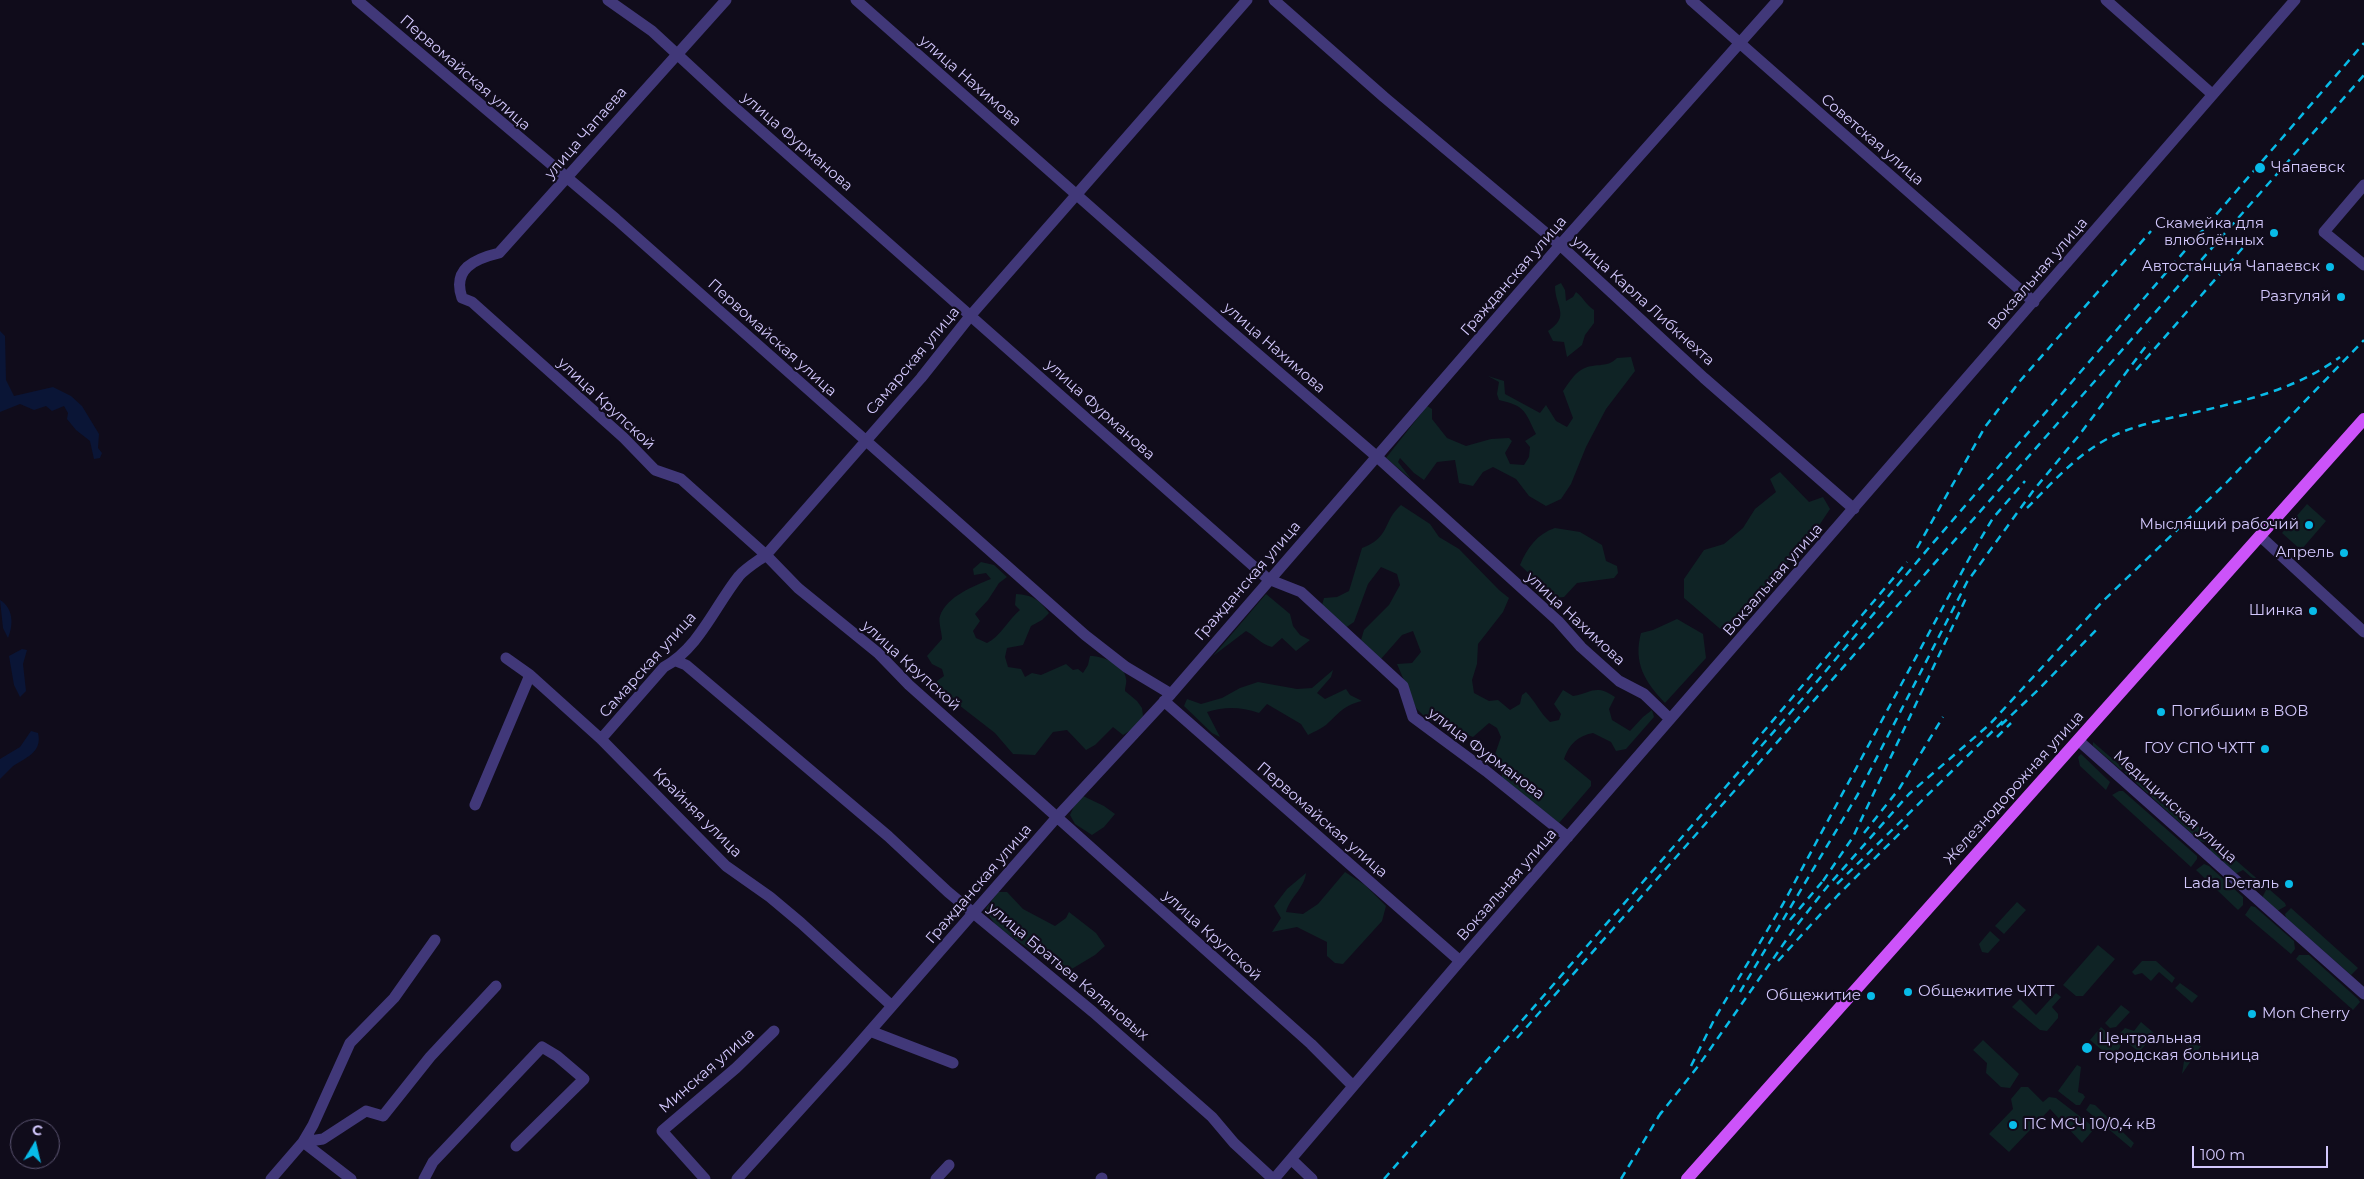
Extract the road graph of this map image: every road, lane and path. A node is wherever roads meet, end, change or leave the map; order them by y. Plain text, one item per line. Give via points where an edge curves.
1 (357, 0) edge
2 (608, 0) edge
3 (726, 0) edge
4 (856, 0) edge
5 (1247, 0) edge
6 (1274, 0) edge
7 (1691, 0) edge
8 (1778, 0) edge
9 (2106, 0) edge
10 (2295, 0) edge
11 (1740, 43) junction
12 (677, 53) junction
13 (2212, 94) junction
14 (565, 179) junction
15 (2364, 185) edge
16 (1075, 195) junction
17 (1560, 245) junction
18 (2364, 265) edge
19 (461, 273) joint
20 (2034, 302) junction
21 (970, 314) junction
22 (2364, 418) edge
23 (865, 442) junction
24 (1376, 456) junction
25 (1854, 509) junction
26 (2260, 536) junction
27 (766, 555) junction
28 (1268, 579) junction
29 (2364, 632) edge
30 (506, 658) dead end
31 (676, 661) junction
32 (530, 674) junction
33 (1168, 697) junction
34 (1670, 719) junction
35 (601, 739) junction
36 (2079, 740) junction
37 (475, 805) dead end
38 (1057, 817) junction
39 (1568, 837) junction
40 (973, 911) junction
41 (435, 940) dead end
42 (1460, 961) junction
43 (496, 986) dead end
44 (2364, 994) edge
45 (892, 1006) junction
46 (870, 1031) junction
47 (774, 1032) dead end
48 (953, 1063) dead end
49 (1353, 1086) junction
50 (303, 1142) junction
51 (516, 1146) dead end
52 (1291, 1159) junction
53 (949, 1165) dead end
54 (271, 1179) edge
55 (351, 1179) edge
56 (424, 1179) edge
57 (705, 1179) edge
58 (737, 1179) edge
59 (936, 1179) edge
60 (1273, 1179) edge
61 (1312, 1179) edge
62 (1687, 1179) edge

1 - 14 street, Первомайская улица
2 - 12 street, улица Фурманова
3 - 12 street, улица Чапаева
4 - 16 street, улица Нахимова
5 - 16 street, Самарская улица
6 - 17 street, улица Карла Либкнехта
7 - 11 street, Советская улица
8 - 11 street, Гражданская улица
9 - 13 street
10 - 13 street, Вокзальная улица
11 - 17 street, Гражданская улица
11 - 20 street, Советская улица
12 - 14 street, улица Чапаева
12 - 21 street, улица Фурманова
13 - 20 street, Вокзальная улица
14 - 19 street, улица Чапаева via 500,253 481,257
14 - 23 street, Первомайская улица via 616,219
15 - 18 street via 2324,232
16 - 21 street, Самарская улица
16 - 24 street, улица Нахимова
17 - 24 street, Гражданская улица
17 - 25 street, улица Карла Либкнехта via 1704,378
19 - 27 street, улица Крупской via 457,285 462,298 472,302 624,438 655,470 681,479
20 - 25 street, Вокзальная улица
21 - 23 street, Самарская улица via 921,378
21 - 28 street, улица Фурманова
22 - 26 main road, Железнодорожная улица
23 - 27 street, Самарская улица
23 - 33 street, Первомайская улица via 1085,634
24 - 28 street, Гражданская улица
24 - 34 street, улица Нахимова via 1558,621 1619,681 1644,694
25 - 34 street, Вокзальная улица
26 - 29 street
26 - 36 main road, Железнодорожная улица
27 - 31 street, Самарская улица via 740,575
27 - 38 street, улица Крупской via 798,588 878,654
28 - 33 street, Гражданская улица
28 - 39 street, улица Фурманова via 1300,592 1403,686 1413,717 1486,770
30 - 32 street, Крайняя улица
31 - 35 street, Самарская улица via 664,668
31 - 40 street, улица Братьев Каляновых via 686,665
32 - 35 street, Крайняя улица
32 - 37 street
33 - 38 street, Гражданская улица
33 - 42 street, Первомайская улица
34 - 39 street, Вокзальная улица
35 - 45 street, Крайняя улица via 726,866 801,923
36 - 44 street, Медицинская улица
36 - 62 main road, Железнодорожная улица
38 - 40 street, Гражданская улица
38 - 49 street, улица Крупской via 1311,1044
39 - 42 street, Вокзальная улица
40 - 45 street, Гражданская улица
40 - 60 street, улица Братьев Каляновых via 1182,1091
41 - 50 street via 394,998 350,1043
42 - 49 street, Вокзальная улица
43 - 50 street via 430,1057 383,1116 366,1111 323,1139
45 - 46 street, Гражданская улица
46 - 48 street
46 - 58 street, Гражданская улица
47 - 57 street, Минская улица via 662,1130
49 - 52 street, Вокзальная улица
50 - 54 street
50 - 55 street
51 - 56 street via 584,1079 542,1047 433,1162
52 - 60 street, Вокзальная улица
52 - 61 street
53 - 59 street

